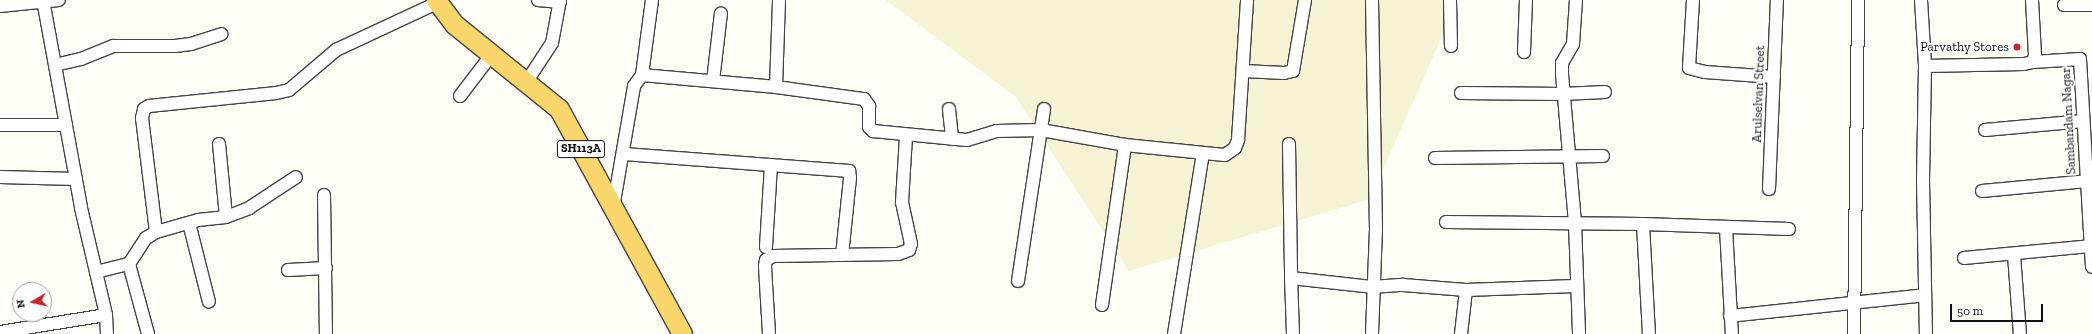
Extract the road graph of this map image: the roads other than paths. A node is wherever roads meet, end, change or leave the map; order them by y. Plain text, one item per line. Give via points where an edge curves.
1 (59, 0) edge
2 (538, 0) edge
3 (652, 0) edge
4 (779, 0) edge
5 (1247, 0) edge
6 (1305, 0) edge
7 (1372, 0) edge
8 (1450, 0) edge
9 (1526, 0) edge
10 (1576, 0) edge
11 (1693, 0) edge
12 (1777, 0) edge
13 (1858, 0) edge
14 (1921, 0) edge
15 (2032, 0) edge
16 (437, 1) edge
17 (560, 1) edge
18 (43, 2) edge
19 (2064, 5) dead end
20 (2092, 5) edge
21 (0, 6) edge
22 (721, 13) dead end
23 (221, 34) dead end
24 (1451, 46) dead end
25 (1524, 52) dead end
26 (492, 54) junction
27 (2033, 62) junction
28 (54, 64) junction
29 (1925, 66) junction
30 (1243, 71) junction
31 (642, 75) junction
32 (1774, 77) junction
33 (527, 81) junction
34 (713, 81) junction
35 (776, 87) junction
36 (1604, 92) dead end
37 (1460, 93) dead end
38 (1563, 94) junction
39 (460, 96) dead end
40 (949, 109) dead end
41 (1044, 109) dead end
42 (2084, 122) junction
43 (0, 125) edge
44 (66, 125) junction
45 (1041, 130) junction
46 (1985, 130) dead end
47 (906, 136) junction
48 (952, 139) junction
49 (219, 144) dead end
50 (1289, 144) dead end
51 (1125, 145) junction
52 (1203, 153) junction
53 (624, 154) junction
54 (1603, 156) dead end
55 (1435, 158) dead end
56 (1568, 158) junction
57 (771, 165) junction
58 (296, 177) dead end
59 (0, 178) edge
60 (76, 179) junction
61 (2087, 181) junction
62 (1769, 190) dead end
63 (1982, 191) dead end
64 (324, 195) dead end
65 (612, 209) junction
66 (226, 217) junction
67 (1446, 222) dead end
68 (189, 223) junction
69 (1575, 223) junction
70 (1643, 224) junction
71 (1726, 228) junction
72 (1789, 229) dead end
73 (156, 232) junction
74 (2091, 246) edge
75 (766, 247) dead end
76 (842, 255) junction
77 (2014, 255) junction
78 (1964, 258) dead end
79 (129, 264) junction
80 (2092, 267) edge
81 (326, 268) junction
82 (288, 270) dead end
83 (96, 272) junction
84 (1291, 278) junction
85 (1018, 281) dead end
86 (1575, 286) junction
87 (1372, 287) junction
88 (1466, 290) junction
89 (1925, 295) junction
90 (209, 302) dead end
91 (1855, 303) junction
92 (1102, 305) dead end
93 (106, 315) junction
94 (1730, 316) junction
95 (0, 332) edge
96 (107, 334) edge
97 (148, 334) edge
98 (326, 334) edge
99 (682, 334) edge
100 (769, 334) edge
101 (1174, 334) edge
102 (1293, 334) edge
103 (1372, 334) edge
104 (1460, 334) edge
105 (1579, 334) edge
106 (1649, 334) edge
107 (1732, 334) edge
108 (1854, 334) edge
109 (1926, 334) edge
110 (2020, 334) edge

1 - 18 street
2 - 17 street
3 - 31 street
4 - 35 street
5 - 30 street
6 - 30 street via 1294,71
7 - 87 street via 1376,229
8 - 24 street
9 - 25 street
10 - 38 street via 1574,44 1562,63
11 - 32 street via 1689,68 1705,72
12 - 32 street, Arulselvan Street
13 - 91 street
14 - 29 street
15 - 27 street via 2035,55
16 - 26 main road, SH113A via 454,24
16 - 73 street via 336,50 289,90 276,94 149,106 144,109 142,118
17 - 33 street via 552,43
18 - 21 street
18 - 28 street
19 - 20 street
22 - 34 street
23 - 28 street via 191,44 175,46 114,46 81,59
26 - 33 main road, SH113A
26 - 39 street
27 - 29 street
27 - 42 street, Sambandam Nagar via 2080,59
28 - 44 street
29 - 89 street
30 - 52 street via 1238,140 1235,148 1225,155
31 - 34 street
31 - 53 street via 634,86
32 - 62 street, Arulselvan Street
33 - 65 main road, SH113A via 559,109
34 - 35 street
35 - 47 street via 864,99 869,106 871,130
36 - 38 street
37 - 38 street
38 - 56 street
40 - 48 street
41 - 45 street
42 - 46 street
42 - 61 street, Sambandam Nagar
43 - 44 street
44 - 60 street
45 - 48 street via 996,131 967,140
45 - 51 street
45 - 85 street
47 - 48 street
47 - 76 street via 902,202 911,244 909,250 898,254
49 - 66 street
50 - 84 street
51 - 52 street
51 - 92 street
52 - 101 street
53 - 57 street
53 - 65 street
54 - 56 street
55 - 56 street
56 - 69 street
57 - 75 street
57 - 76 street via 849,171
58 - 66 street via 249,208
59 - 60 street
60 - 83 street
61 - 63 street
61 - 74 street, Sambandam Nagar
64 - 81 street
65 - 99 main road, SH113A
66 - 68 street
67 - 69 street
68 - 73 street
68 - 90 street
69 - 70 street
69 - 86 street
70 - 71 street
70 - 106 street
71 - 72 street
71 - 94 street
73 - 79 street via 146,238
74 - 77 street
74 - 80 street, Sambandam Nagar
76 - 100 street via 773,256 766,260 764,266
77 - 78 street
77 - 110 street
79 - 83 street
79 - 97 street
81 - 82 street
81 - 98 street
83 - 93 street
84 - 87 street
84 - 102 street
86 - 88 street
86 - 105 street
87 - 88 street via 1404,286
87 - 103 street
88 - 104 street
89 - 91 street
89 - 109 street
91 - 94 street
91 - 108 street
93 - 95 street
93 - 96 street
94 - 107 street

